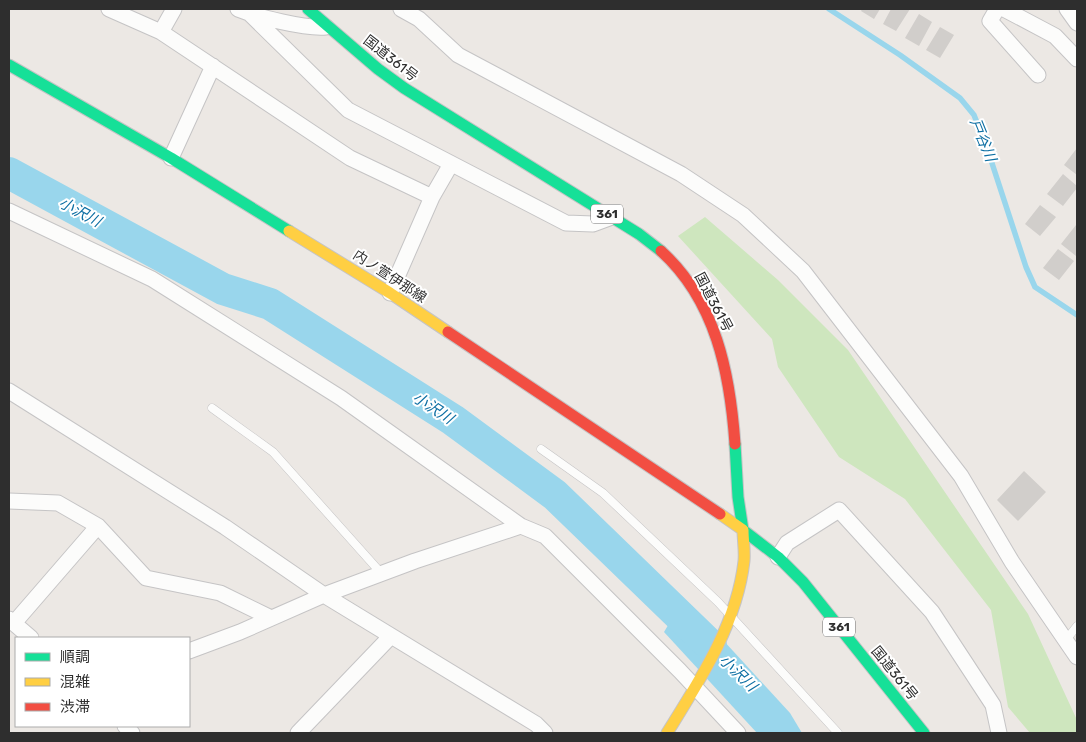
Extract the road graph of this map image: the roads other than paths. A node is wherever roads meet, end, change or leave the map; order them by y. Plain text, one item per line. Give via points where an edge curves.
1 (109, 9) edge
2 (174, 9) edge
3 (308, 9) edge
4 (401, 9) edge
5 (997, 9) edge
6 (1004, 9) edge
7 (1067, 9) edge
8 (243, 11) edge
9 (417, 14) edge
10 (1077, 23) edge
11 (328, 26) junction
12 (161, 32) junction
13 (1077, 59) edge
14 (9, 65) edge
15 (214, 66) junction
16 (1038, 75) dead end
17 (172, 158) junction
18 (451, 164) junction
19 (432, 197) junction
20 (9, 212) edge
21 (612, 217) junction
22 (390, 293) junction
23 (9, 391) edge
24 (212, 408) dead end
25 (541, 449) dead end
26 (9, 501) edge
27 (98, 526) junction
28 (520, 526) junction
29 (743, 530) junction
30 (778, 557) junction
31 (381, 573) junction
32 (324, 594) junction
33 (730, 614) junction
34 (271, 618) junction
35 (12, 621) edge
36 (1077, 626) edge
37 (391, 636) junction
38 (30, 637) edge
39 (1066, 640) junction
40 (190, 650) edge
41 (1077, 657) edge
42 (699, 682) junction
43 (298, 733) edge
44 (545, 733) edge
45 (668, 733) edge
46 (738, 733) edge
47 (838, 733) edge
48 (924, 733) edge
49 (999, 733) edge

1 - 12 street
2 - 12 street
3 - 11 main road, 国道361号 / 361
4 - 9 street
5 - 16 street via 990,21
6 - 13 street via 1055,36
7 - 10 street
8 - 11 street via 314,28
8 - 18 street via 348,110
9 - 39 street via 458,55 681,174 743,215 803,271 961,476 1012,562
11 - 21 main road, 国道361号 / 361 via 404,88
12 - 15 street
14 - 17 main road, 内ノ萱伊那線
15 - 17 street
15 - 19 street via 350,158
17 - 22 main road, 内ノ萱伊那線
18 - 19 street
18 - 21 street via 566,223 593,224
19 - 22 street
20 - 28 street via 152,279 341,398
21 - 29 main road, 国道361号 / 361 via 666,256 689,282 716,333 725,359 731,398 738,504
22 - 29 main road, 内ノ萱伊那線
23 - 32 street via 225,527
24 - 31 lane via 273,452
25 - 33 lane via 602,494
26 - 27 street via 58,503
27 - 34 street via 146,578 220,593
27 - 35 street
28 - 31 street
28 - 42 street via 545,536 680,671
29 - 30 main road, 国道361号 / 361
29 - 33 main road via 744,564
30 - 48 main road, 国道361号 / 361 via 803,582
30 - 49 street via 787,543 839,510 932,612 993,705
31 - 32 street
32 - 34 street
32 - 37 street
33 - 42 main road via 727,627
33 - 47 lane
34 - 40 street
35 - 38 street
36 - 39 lane
37 - 43 street
37 - 44 street via 490,695
39 - 41 street
42 - 45 main road
42 - 46 street

